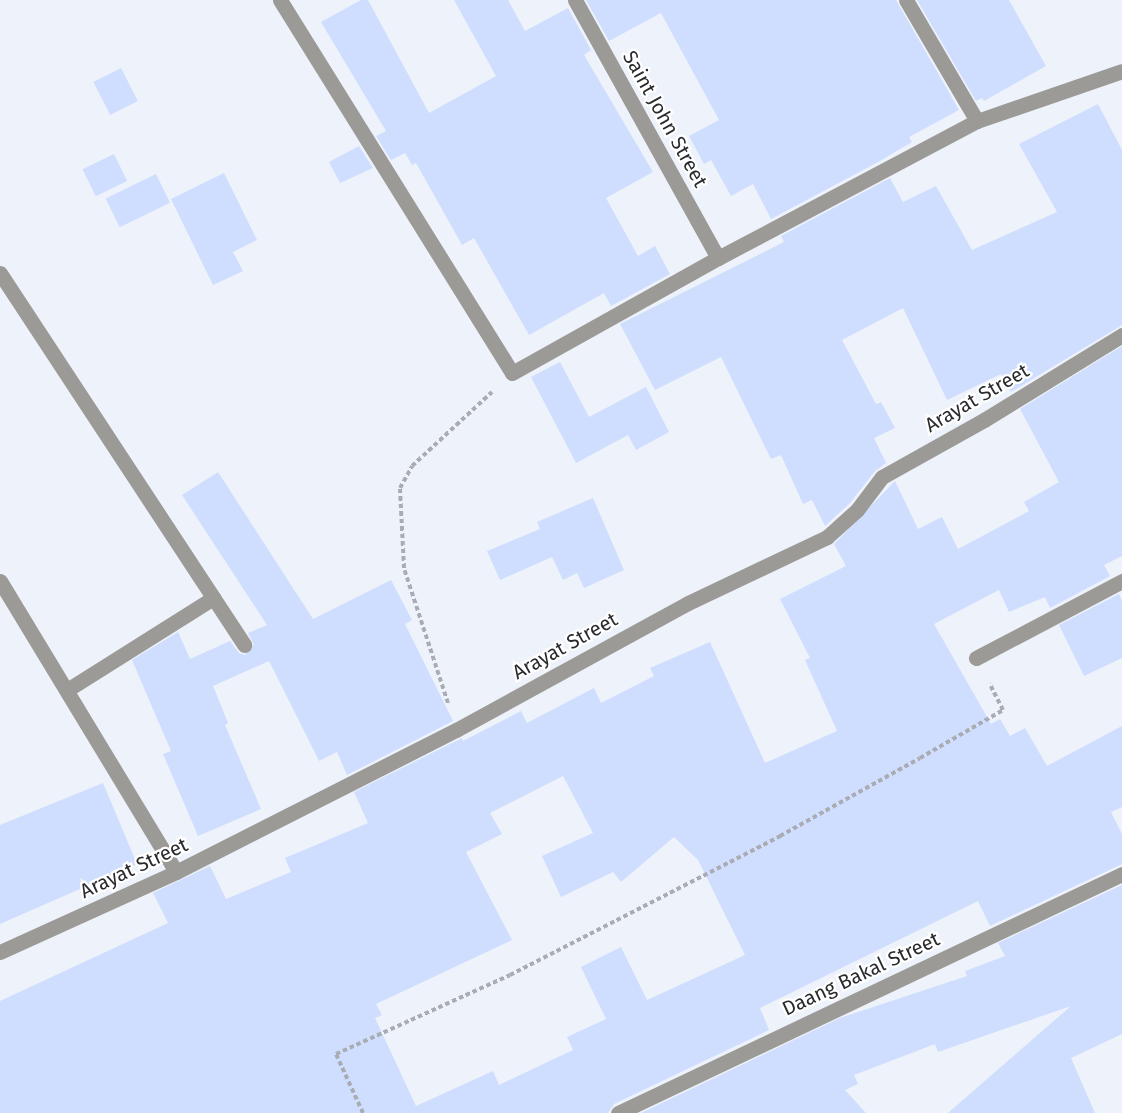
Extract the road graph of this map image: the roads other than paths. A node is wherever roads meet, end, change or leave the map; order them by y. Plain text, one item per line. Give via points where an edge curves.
1 (280, 0) edge
2 (575, 0) edge
3 (906, 0) edge
4 (1122, 71) edge
5 (976, 121) junction
6 (718, 258) junction
7 (0, 273) edge
8 (1122, 335) edge
9 (1122, 580) edge
10 (0, 581) edge
11 (213, 598) junction
12 (244, 645) dead end
13 (976, 658) dead end
14 (67, 690) junction
15 (176, 872) junction
16 (1122, 874) edge
17 (0, 952) edge
18 (618, 1113) edge

1 - 6 street via 512,374
2 - 6 street, Saint John Street
3 - 5 street
4 - 5 street
5 - 6 street
7 - 11 street
8 - 15 street, Arayat Street via 882,477 857,510 827,537 687,603 456,730
9 - 13 street
10 - 14 street
11 - 12 street
11 - 14 street
14 - 15 street
15 - 17 street, Arayat Street
16 - 18 street, Daang Bakal Street

